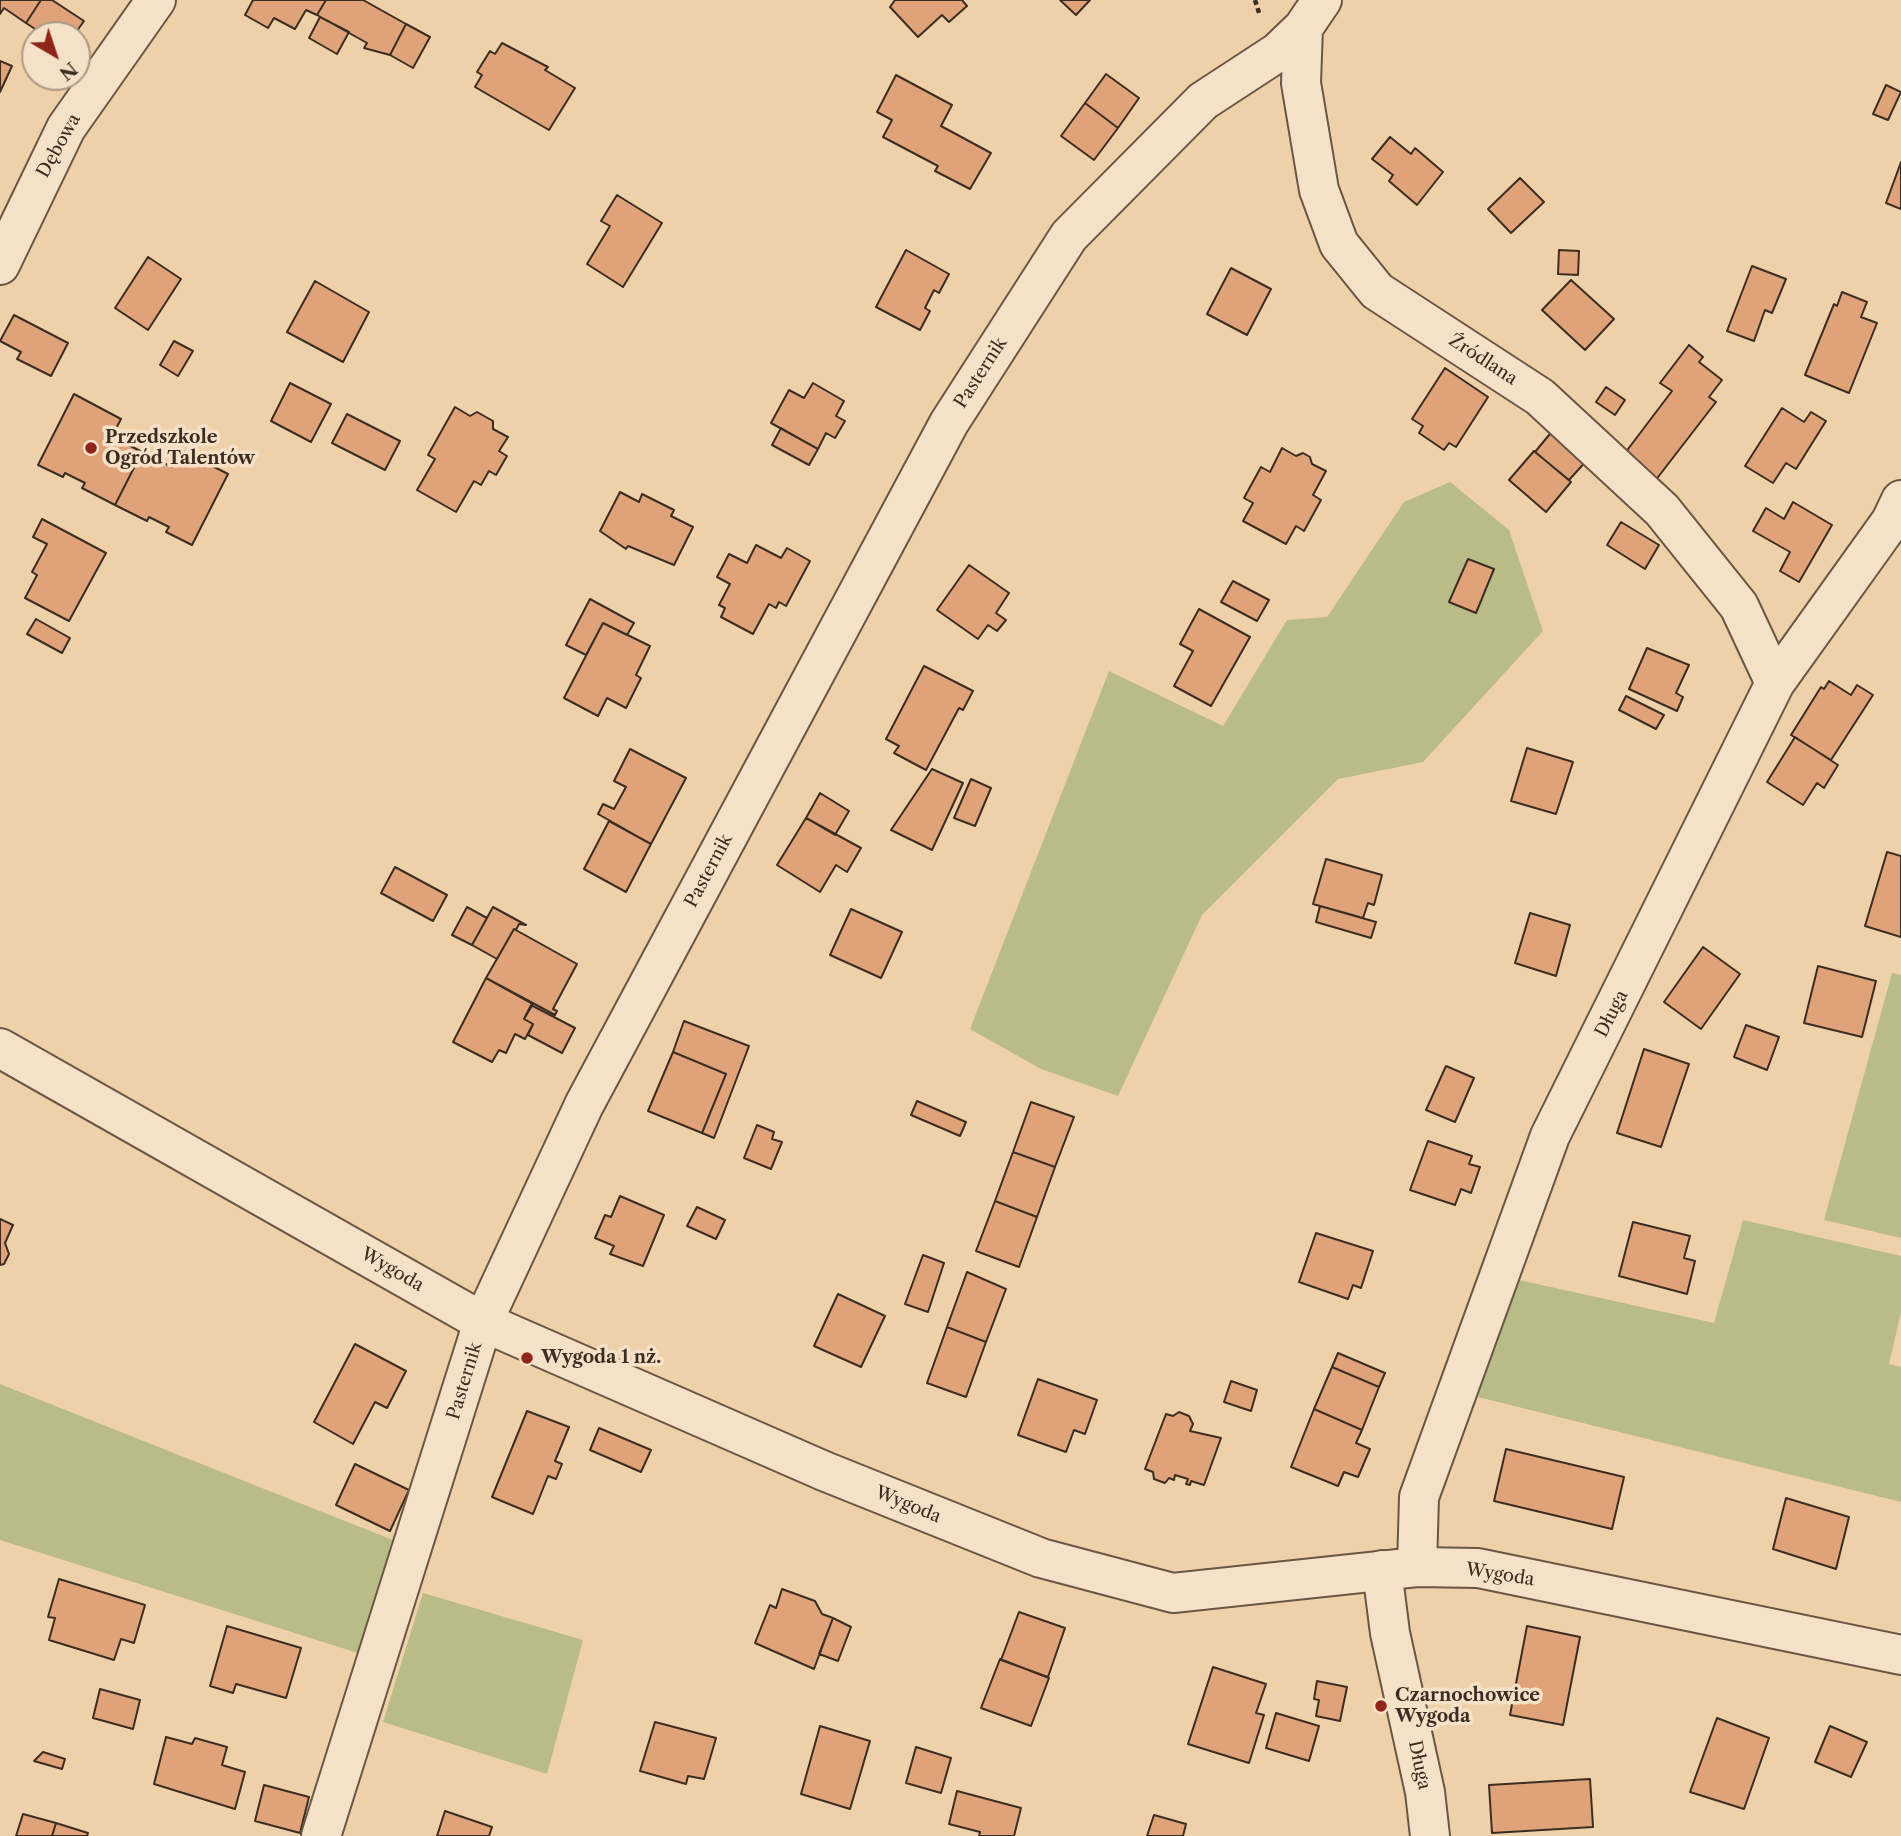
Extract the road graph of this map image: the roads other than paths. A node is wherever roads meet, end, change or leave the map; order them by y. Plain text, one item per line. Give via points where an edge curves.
1 (156, 0) edge
2 (1312, 14) edge
3 (0, 265) edge
4 (1901, 500) edge
5 (1775, 683) junction
6 (0, 1048) edge
7 (483, 1322) junction
8 (1399, 1569) junction
9 (1901, 1655) edge
10 (321, 1836) edge
11 (1430, 1836) edge

1 - 3 street, Dębowa via 66,128
2 - 5 street, Źródlana via 1301,83 1319,190 1339,244 1377,291 1540,397 1662,510 1739,606
2 - 7 street, Pasternik via 1278,52 1203,101 1069,236 949,423 584,1105
4 - 5 street, Długa via 1891,521
5 - 8 street, Długa via 1550,1136 1419,1497
6 - 7 street, Wygoda
7 - 8 street, Wygoda via 924,1512 1041,1558 1133,1584 1173,1593
7 - 10 street, Pasternik
8 - 9 street, Wygoda via 1478,1568
8 - 11 street, Długa via 1390,1633 1425,1792

